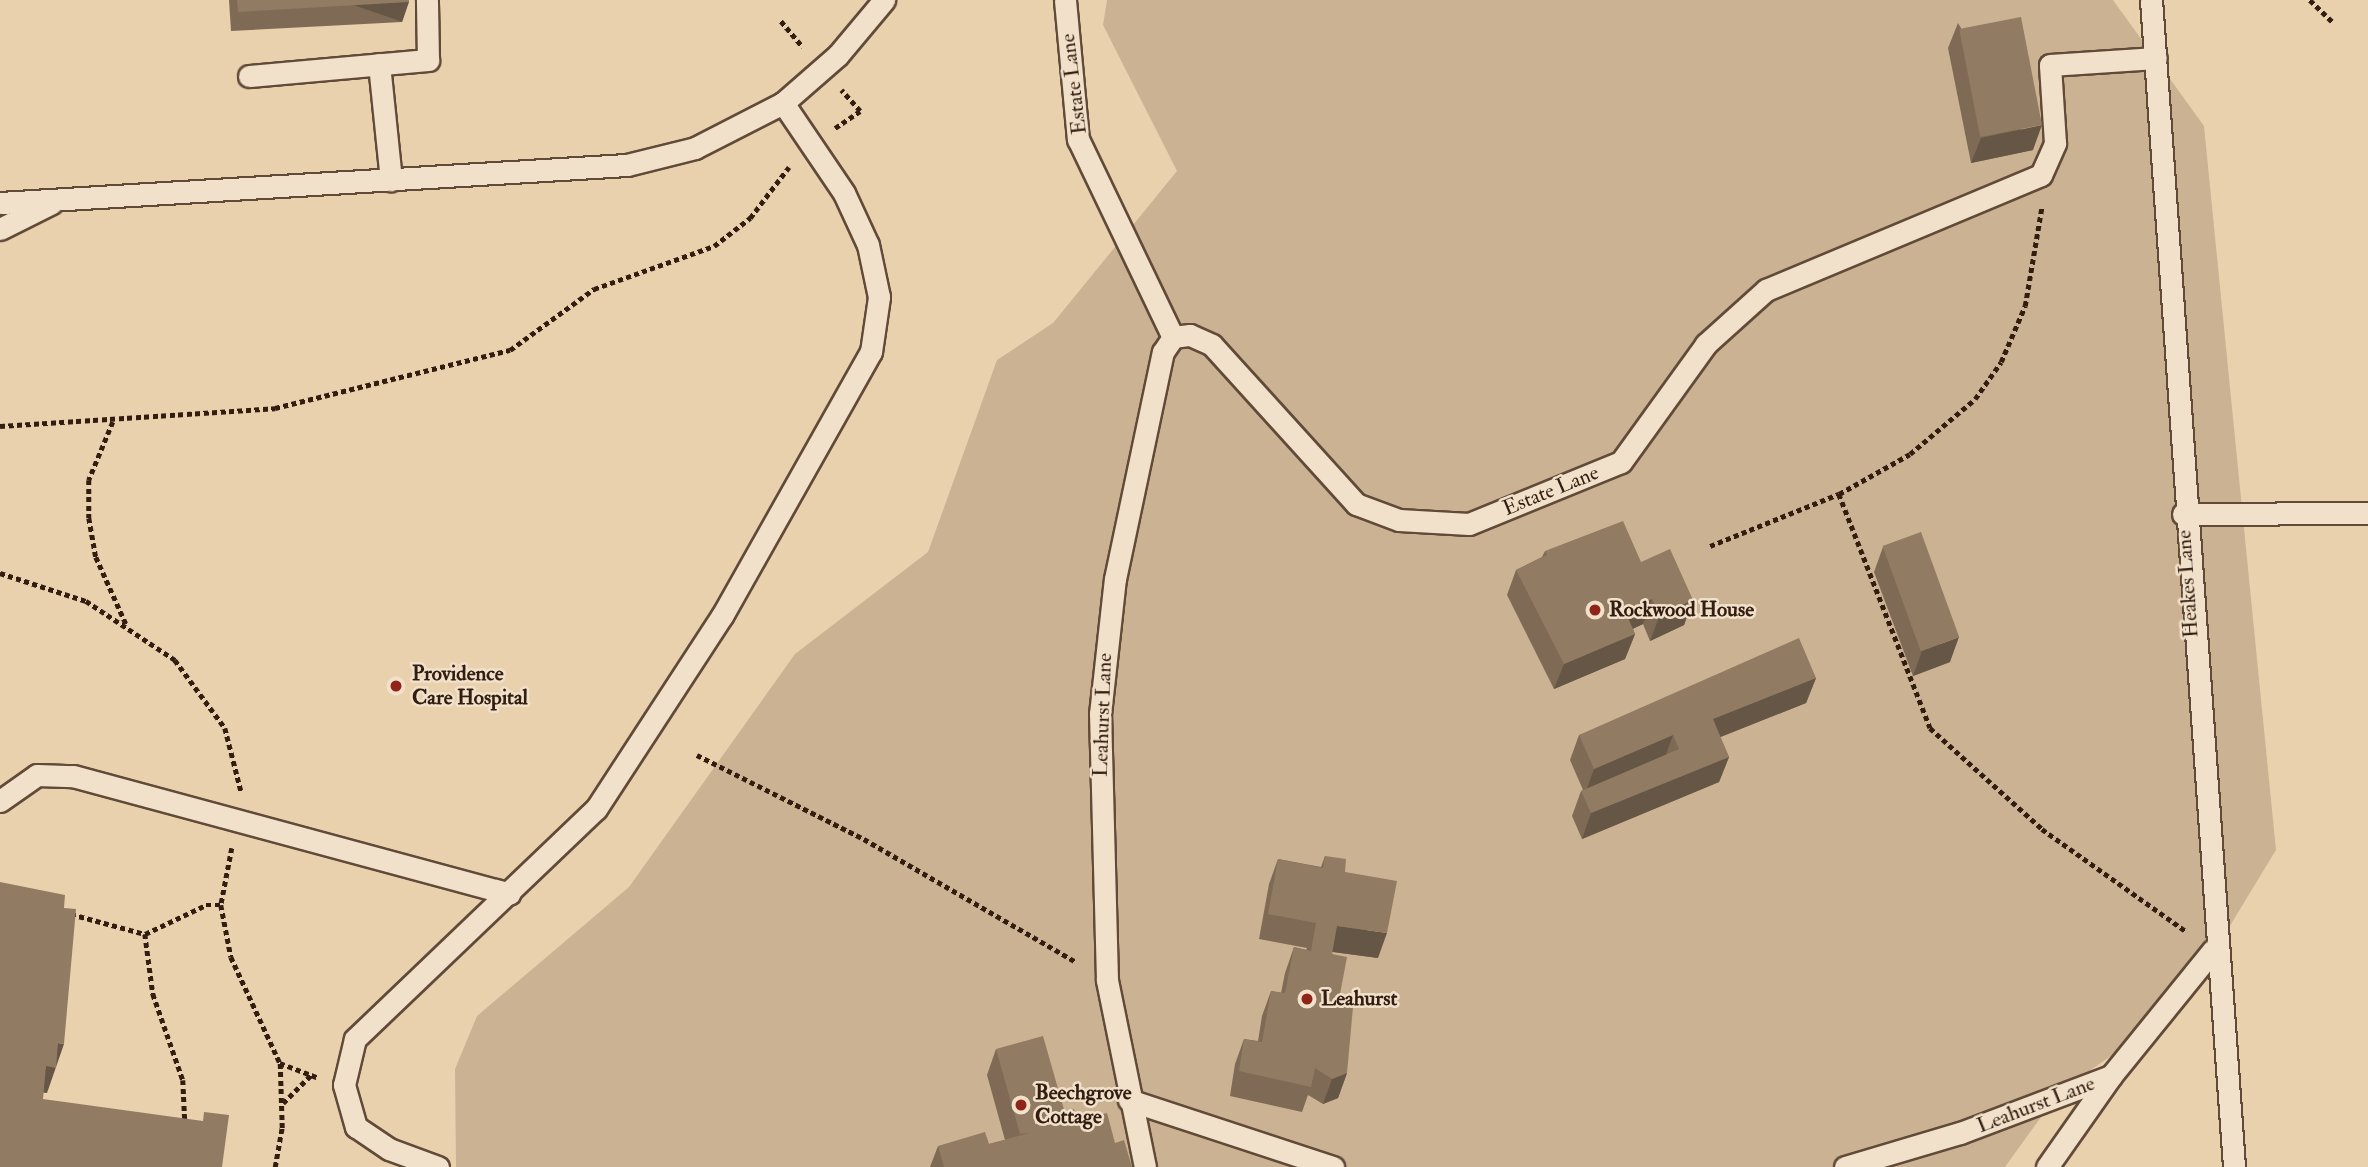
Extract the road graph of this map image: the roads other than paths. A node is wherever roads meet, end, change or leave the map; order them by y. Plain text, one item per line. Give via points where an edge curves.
1 (427, 0) edge
2 (884, 0) edge
3 (1065, 0) edge
4 (2151, 0) edge
5 (2156, 58) junction
6 (379, 64) junction
7 (249, 76) dead end
8 (783, 103) junction
9 (391, 180) junction
10 (60, 200) junction
11 (0, 203) edge
12 (0, 229) edge
13 (1173, 337) junction
14 (2368, 513) edge
15 (2183, 514) junction
16 (0, 801) edge
17 (509, 894) junction
18 (2213, 950) junction
19 (2112, 1076) junction
20 (1129, 1100) junction
21 (438, 1167) edge
22 (1145, 1167) edge
23 (1333, 1167) edge
24 (1845, 1167) edge
25 (2047, 1167) edge
26 (2234, 1167) edge

1 - 6 lane via 428,60
2 - 8 lane via 823,69
3 - 13 lane, Estate Lane via 1078,139
4 - 5 lane, Heakes Lane
5 - 13 lane, Estate Lane via 2050,65 2055,143 2041,175 1766,290 1706,344 1621,462 1469,524 1399,520 1356,504 1212,345 1190,335
5 - 15 lane, Heakes Lane
6 - 7 lane
6 - 9 lane
8 - 9 lane via 695,148 627,165
8 - 17 lane via 868,244 878,297 870,352 722,616 596,809
9 - 10 lane
10 - 11 lane
10 - 12 lane
13 - 20 lane, Leahurst Lane via 1163,352 1107,636 1100,847 1107,981
14 - 15 lane
15 - 18 lane, Heakes Lane
16 - 17 lane via 37,775 73,776
17 - 21 lane via 355,1039 344,1085 356,1127 389,1149
18 - 19 lane, Leahurst Lane
18 - 26 lane, Heakes Lane
19 - 24 lane, Leahurst Lane via 1960,1133
19 - 25 lane
20 - 22 lane, Leahurst Lane
20 - 23 lane

